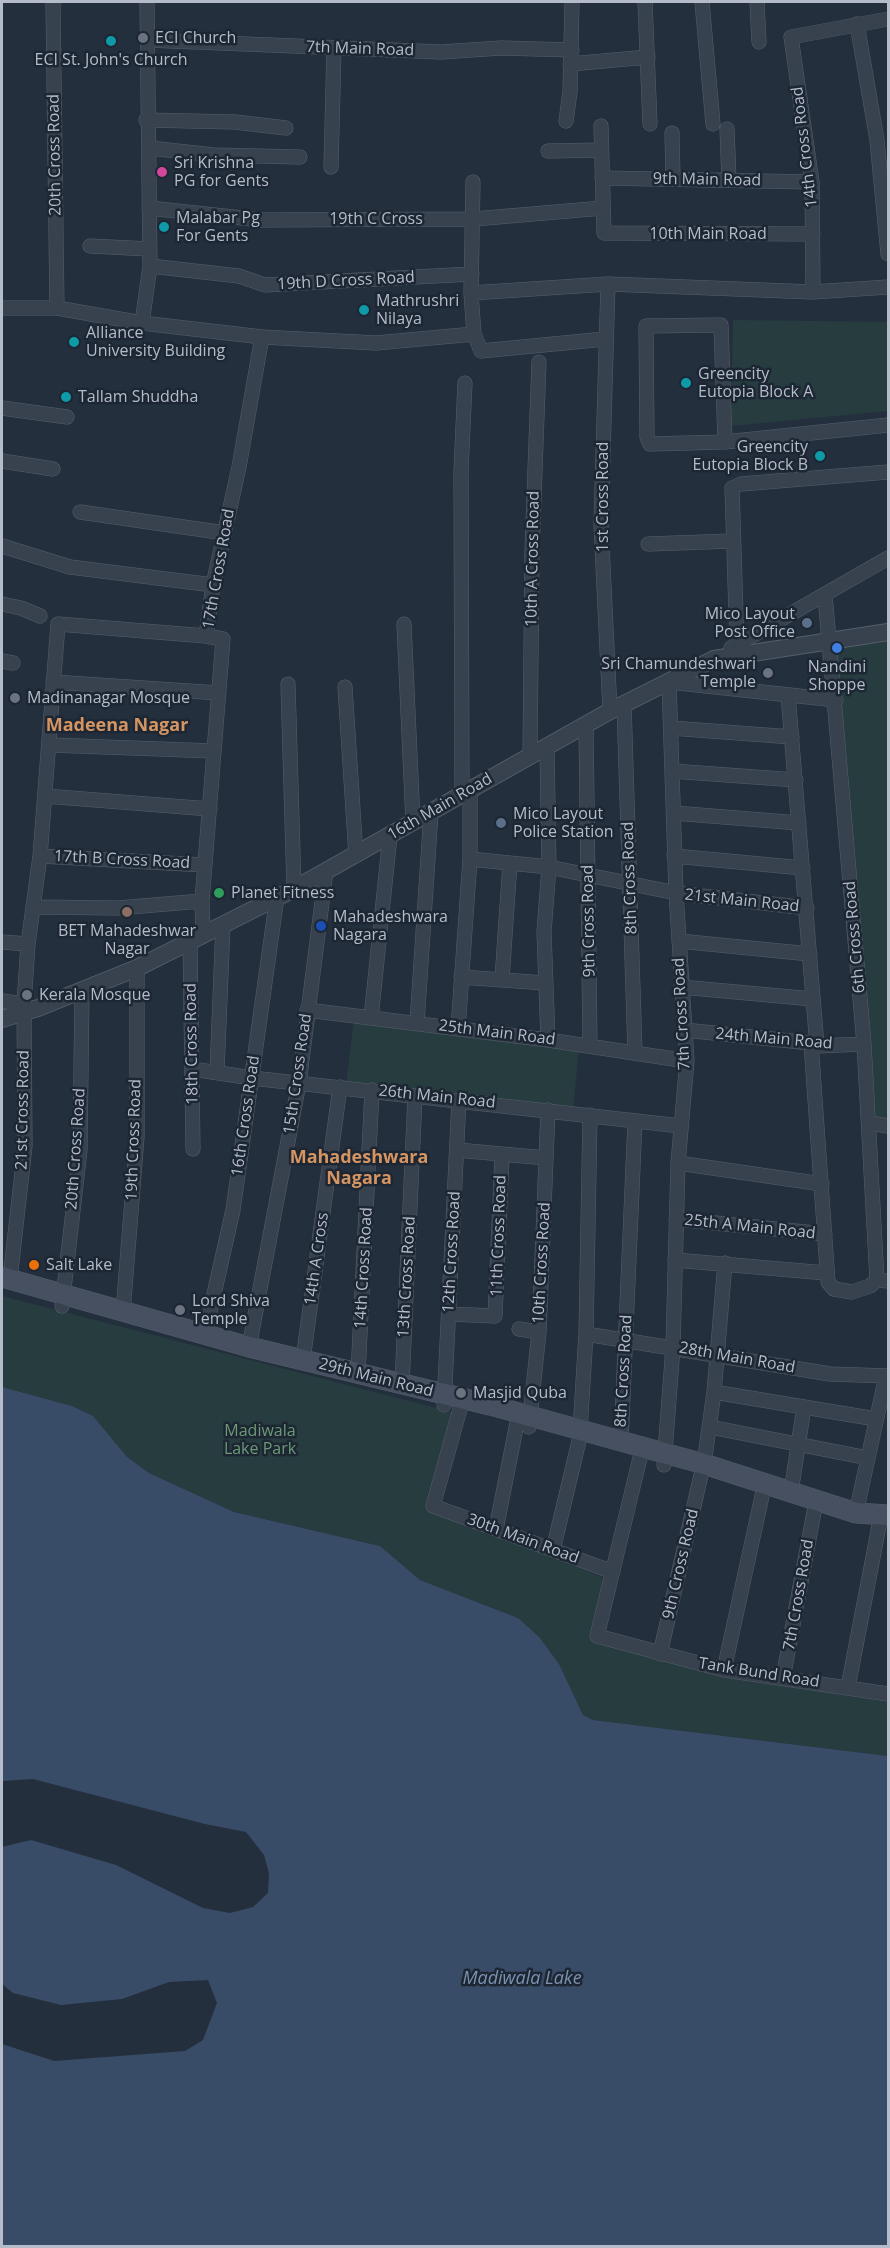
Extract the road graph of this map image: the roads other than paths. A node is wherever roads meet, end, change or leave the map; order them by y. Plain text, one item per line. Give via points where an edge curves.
1 (53, 2) edge
2 (147, 2) edge
3 (572, 2) edge
4 (645, 2) edge
5 (702, 2) edge
6 (757, 2) edge
7 (888, 19) edge
8 (857, 24) junction
9 (147, 40) junction
10 (759, 42) dead end
11 (334, 48) junction
12 (571, 57) junction
13 (648, 57) junction
14 (147, 120) junction
15 (566, 122) dead end
16 (650, 124) dead end
17 (713, 124) dead end
18 (601, 126) dead end
19 (286, 128) dead end
20 (727, 129) dead end
21 (672, 133) dead end
22 (148, 148) junction
23 (601, 150) junction
24 (548, 151) dead end
25 (300, 158) dead end
26 (330, 167) dead end
27 (602, 178) junction
28 (673, 179) junction
29 (729, 180) junction
30 (473, 182) dead end
31 (812, 182) junction
32 (149, 208) junction
33 (603, 208) junction
34 (474, 219) junction
35 (813, 234) junction
36 (90, 246) dead end
37 (149, 249) junction
38 (888, 254) edge
39 (150, 266) junction
40 (472, 274) junction
41 (608, 284) junction
42 (888, 287) edge
43 (813, 292) junction
44 (471, 294) junction
45 (2, 308) edge
46 (57, 308) junction
47 (142, 323) junction
48 (474, 334) junction
49 (262, 337) junction
50 (605, 339) junction
51 (539, 362) dead end
52 (465, 383) dead end
53 (2, 408) edge
54 (67, 417) dead end
55 (888, 425) edge
56 (726, 442) junction
57 (2, 461) edge
58 (53, 469) dead end
59 (888, 472) edge
60 (80, 512) dead end
61 (225, 533) junction
62 (732, 541) junction
63 (648, 544) dead end
64 (2, 546) edge
65 (888, 558) edge
66 (213, 585) junction
67 (825, 595) junction
68 (2, 604) edge
69 (40, 616) dead end
70 (404, 624) dead end
71 (888, 632) edge
72 (206, 636) junction
73 (830, 640) junction
74 (737, 644) junction
75 (714, 659) junction
76 (53, 682) junction
77 (669, 682) junction
78 (288, 684) dead end
79 (345, 687) dead end
80 (219, 693) junction
81 (788, 695) junction
82 (836, 700) junction
83 (617, 707) junction
84 (586, 724) junction
85 (671, 728) junction
86 (792, 737) junction
87 (50, 745) junction
88 (547, 746) junction
89 (214, 751) junction
90 (530, 756) junction
91 (672, 771) junction
92 (795, 780) junction
93 (466, 792) junction
94 (45, 796) junction
95 (210, 809) junction
96 (431, 813) junction
97 (674, 813) junction
98 (413, 822) junction
99 (799, 823) junction
100 (390, 836) junction
101 (40, 856) junction
102 (356, 856) junction
103 (674, 856) junction
104 (470, 859) junction
105 (510, 863) junction
106 (204, 865) junction
107 (549, 867) junction
108 (803, 868) junction
109 (326, 871) junction
110 (588, 875) junction
111 (630, 884) junction
112 (294, 889) junction
113 (676, 893) junction
114 (277, 897) junction
115 (202, 901) junction
116 (33, 907) junction
117 (807, 908) junction
118 (223, 924) junction
119 (197, 937) junction
120 (679, 941) junction
121 (2, 942) edge
122 (28, 944) junction
123 (810, 954) junction
124 (137, 968) junction
125 (462, 977) junction
126 (502, 980) junction
127 (545, 983) junction
128 (681, 987) junction
129 (82, 990) junction
130 (813, 999) junction
131 (2, 1001) edge
132 (23, 1008) junction
133 (307, 1010) junction
134 (371, 1018) junction
135 (2, 1019) edge
136 (417, 1023) junction
137 (458, 1029) junction
138 (684, 1030) junction
139 (548, 1040) junction
140 (814, 1044) junction
141 (864, 1044) junction
142 (590, 1046) junction
143 (635, 1053) junction
144 (687, 1061) junction
145 (192, 1068) junction
146 (217, 1072) junction
147 (252, 1078) junction
148 (299, 1083) junction
149 (340, 1087) junction
150 (372, 1090) junction
151 (415, 1096) junction
152 (459, 1100) junction
153 (548, 1110) junction
154 (590, 1115) junction
155 (635, 1120) junction
156 (870, 1123) junction
157 (681, 1126) junction
158 (888, 1126) edge
159 (193, 1149) dead end
160 (457, 1150) junction
161 (502, 1156) junction
162 (546, 1158) junction
163 (678, 1162) junction
164 (822, 1184) junction
165 (874, 1191) junction
166 (888, 1193) edge
167 (676, 1219) junction
168 (825, 1234) junction
169 (675, 1260) junction
170 (725, 1263) junction
171 (827, 1278) junction
172 (883, 1281) edge
173 (4, 1282) edge
174 (63, 1301) junction
175 (123, 1312) junction
176 (449, 1314) junction
177 (519, 1329) dead end
178 (538, 1332) junction
179 (205, 1334) junction
180 (586, 1334) junction
181 (626, 1341) junction
182 (249, 1347) junction
183 (673, 1347) junction
184 (717, 1354) junction
185 (303, 1360) junction
186 (358, 1374) junction
187 (887, 1376) edge
188 (402, 1385) junction
189 (714, 1392) junction
190 (449, 1403) junction
191 (804, 1407) junction
192 (876, 1419) junction
193 (524, 1420) junction
194 (710, 1427) junction
195 (580, 1435) junction
196 (621, 1442) junction
197 (800, 1445) junction
198 (640, 1458) junction
199 (868, 1458) junction
200 (664, 1459) junction
201 (702, 1469) junction
202 (791, 1492) junction
203 (762, 1496) junction
204 (814, 1512) junction
205 (856, 1513) junction
206 (885, 1522) edge
207 (496, 1529) junction
208 (553, 1550) junction
209 (613, 1572) junction
210 (660, 1654) junction
211 (724, 1670) junction
212 (783, 1678) junction
213 (848, 1687) junction
214 (888, 1694) edge

1 - 46 street, 20th Cross Road
2 - 9 street
3 - 12 street
4 - 13 street
5 - 17 street
6 - 10 street
7 - 8 street
8 - 31 street, 14th Cross Road via 791,37
8 - 38 street via 877,140
9 - 11 street, 7th Main Road
9 - 14 street
11 - 12 street, 7th Main Road via 441,52 501,48
11 - 26 street
12 - 13 street, 7th Main Road
12 - 15 street
13 - 16 street
14 - 19 street via 235,122
14 - 22 street
18 - 23 street
20 - 29 street
21 - 28 street
22 - 25 street
22 - 32 street
23 - 24 street
23 - 27 street
27 - 28 street, 9th Main Road
27 - 33 street
28 - 29 street, 9th Main Road
29 - 31 street, 9th Main Road
30 - 34 street
31 - 35 street, 14th Cross Road
32 - 34 street, 19th C Cross via 261,220
32 - 37 street
33 - 34 street, 19th C Cross
33 - 35 street, 10th Main Road via 604,233
34 - 40 street
35 - 43 street, 14th Cross Road
36 - 37 street
37 - 39 street
39 - 40 street, 19th D Cross Road via 239,276 265,285
39 - 47 street
40 - 44 street
41 - 43 street
41 - 44 street
41 - 50 street, 1st Cross Road
42 - 43 street
44 - 48 street
45 - 46 street
46 - 47 street
47 - 49 street
48 - 49 street via 376,343
48 - 50 street via 481,351
49 - 61 street, 17th Cross Road
50 - 83 street, 1st Cross Road via 601,524
51 - 90 street, 10th A Cross Road
52 - 93 street via 461,471
53 - 54 street
55 - 56 street
56 - 56 street via 648,442 646,326 721,325
57 - 58 street
59 - 62 street via 736,486 730,491
60 - 61 street
61 - 66 street, 17th Cross Road
62 - 63 street
62 - 74 street
64 - 66 street via 70,567
65 - 67 street
66 - 72 street, 17th Cross Road
67 - 73 street, 6th Cross Road
67 - 74 street
68 - 69 street
70 - 98 street
71 - 73 street, 16th Main Road
72 - 76 street, 21st Cross Road via 58,624
72 - 80 street, 17th Cross Road via 223,639
73 - 75 street, 16th Main Road
73 - 82 street, 6th Cross Road
74 - 75 street
75 - 77 street, 16th Main Road
76 - 80 street
76 - 87 street, 21st Cross Road
77 - 81 street
77 - 83 street, 16th Main Road
77 - 85 street, 7th Cross Road
78 - 112 street
79 - 102 street
80 - 89 street, 17th Cross Road
81 - 82 street
81 - 86 street
82 - 141 street, 6th Cross Road
83 - 84 street, 16th Main Road
83 - 111 street, 8th Cross Road
84 - 88 street, 16th Main Road
84 - 110 street, 9th Cross Road
85 - 86 street
85 - 91 street, 7th Cross Road
86 - 92 street
87 - 89 street
87 - 94 street, 21st Cross Road
88 - 90 street, 16th Main Road
88 - 107 street
89 - 95 street, 17th Cross Road
90 - 93 street, 16th Main Road
91 - 92 street
91 - 97 street, 7th Cross Road
92 - 99 street
93 - 96 street, 16th Main Road
93 - 104 street
94 - 95 street
94 - 101 street, 21st Cross Road
95 - 106 street, 17th Cross Road
96 - 98 street, 16th Main Road
96 - 136 street
97 - 99 street
97 - 103 street, 7th Cross Road
98 - 100 street, 16th Main Road
99 - 108 street
100 - 102 street, 16th Main Road
100 - 134 street
101 - 106 street, 17th B Cross Road
101 - 116 street, 21st Cross Road
102 - 109 street, 16th Main Road
103 - 108 street
103 - 113 street, 7th Cross Road
104 - 105 street, 21st Main Road
104 - 125 street
105 - 107 street, 21st Main Road
105 - 126 street
106 - 115 street, 17th Cross Road
107 - 110 street, 21st Main Road
107 - 127 street
108 - 117 street
109 - 112 street, 16th Main Road
109 - 133 street, 15th Cross Road
110 - 111 street, 21st Main Road
110 - 142 street, 9th Cross Road
111 - 113 street, 21st Main Road
111 - 143 street, 8th Cross Road
112 - 114 street, 16th Main Road
113 - 117 street, 21st Main Road
113 - 120 street, 7th Cross Road
114 - 118 street, 16th Main Road
114 - 147 street, 16th Cross Road
115 - 116 street via 118,908
115 - 119 street, 17th Cross Road
116 - 122 street, 21st Cross Road
117 - 123 street
118 - 119 street, 16th Main Road
118 - 146 street
119 - 124 street, 16th Main Road
119 - 145 street, 18th Cross Road
120 - 123 street
120 - 128 street, 7th Cross Road
121 - 122 street
122 - 132 street, 21st Cross Road
123 - 130 street
124 - 129 street, 16th Main Road
124 - 175 street, 19th Cross Road via 137,1137
125 - 126 street
125 - 137 street
126 - 127 street
127 - 139 street
128 - 130 street
128 - 138 street, 7th Cross Road
129 - 132 street, 16th Main Road
129 - 174 street, 20th Cross Road via 80,1150
130 - 140 street
131 - 132 street
132 - 135 street, 16th Main Road
132 - 173 street, 21st Cross Road via 25,1146
133 - 134 street, 25th Main Road
133 - 148 street, 15th Cross Road
134 - 136 street, 25th Main Road
136 - 137 street, 25th Main Road
137 - 139 street, 25th Main Road
138 - 140 street, 24th Main Road
138 - 144 street, 7th Cross Road
139 - 142 street, 25th Main Road
140 - 141 street, 24th Main Road
140 - 164 street
141 - 156 street, 6th Cross Road
142 - 143 street, 25th Main Road
143 - 144 street, 25th Main Road
144 - 157 street, 7th Cross Road
145 - 146 street, 26th Main Road
145 - 159 street, 18th Cross Road
146 - 147 street, 26th Main Road
147 - 148 street, 26th Main Road
147 - 179 street, 16th Cross Road via 233,1210
148 - 149 street, 26th Main Road
148 - 182 street, 15th Cross Road
149 - 150 street, 26th Main Road
149 - 185 street, 14th A Cross
150 - 151 street, 26th Main Road
150 - 186 street, 14th Cross Road
151 - 152 street, 26th Main Road
151 - 188 street, 13th Cross Road
152 - 153 street, 26th Main Road
152 - 160 street, 12th Cross Road
153 - 154 street, 26th Main Road
153 - 162 street, 10th Cross Road
154 - 155 street, 26th Main Road
154 - 180 street
155 - 157 street, 26th Main Road
155 - 181 street, 8th Cross Road
156 - 158 street
156 - 165 street, 6th Cross Road
157 - 163 street, 7th Cross Road
160 - 161 street
160 - 176 street, 12th Cross Road
161 - 162 street
161 - 176 street, 11th Cross Road via 495,1316
162 - 178 street, 10th Cross Road
163 - 164 street
163 - 167 street, 7th Cross Road
164 - 168 street
165 - 166 street
165 - 172 street, 6th Cross Road
167 - 168 street, 25th A Main Road
167 - 169 street, 7th Cross Road
168 - 171 street
169 - 170 street
169 - 183 street, 7th Cross Road
170 - 171 street
170 - 184 street, 9th Cross Road
171 - 172 street via 834,1289 852,1292
173 - 174 main road, 29th Main Road
174 - 175 main road, 29th Main Road
174 - 190 main road, 29th Main Road
175 - 179 main road, 29th Main Road
176 - 190 street, 12th Cross Road
177 - 178 street
178 - 193 street, 10th Cross Road
179 - 182 main road, 29th Main Road
180 - 181 street, 28th Main Road
180 - 195 street
181 - 183 street, 28th Main Road
181 - 196 street, 8th Cross Road
182 - 185 main road, 29th Main Road
183 - 184 street, 28th Main Road
183 - 200 street, 7th Cross Road
184 - 187 street, 28th Main Road via 830,1374
184 - 189 street, 9th Cross Road
185 - 186 main road, 29th Main Road
186 - 188 main road, 29th Main Road
187 - 192 street
188 - 190 main road, 29th Main Road
189 - 191 street
189 - 194 street, 9th Cross Road
190 - 193 main road, 29th Main Road
190 - 207 street, 30th Main Road via 433,1506
191 - 192 street
191 - 197 street
192 - 199 street
193 - 195 main road, 29th Main Road
193 - 207 street
194 - 197 street
194 - 201 street, 9th Cross Road
195 - 196 main road, 29th Main Road
195 - 198 main road, 29th Main Road
195 - 208 street
196 - 200 main road, 29th Main Road
197 - 199 street
197 - 202 street
198 - 200 main road, 29th Main Road
198 - 209 street
199 - 205 street
200 - 201 main road, 29th Main Road
201 - 202 main road, 29th Main Road
201 - 203 main road, 29th Main Road
201 - 210 street, 9th Cross Road
202 - 205 main road, 29th Main Road
203 - 204 main road, 29th Main Road
203 - 211 street
204 - 206 main road, 29th Main Road via 854,1524
204 - 212 street, 7th Cross Road
205 - 206 main road, 29th Main Road
206 - 213 street
207 - 208 street, 30th Main Road
208 - 209 street, 30th Main Road
209 - 210 street, Tank Bund Road via 597,1636
210 - 211 street, Tank Bund Road
211 - 212 street, Tank Bund Road
212 - 213 street, Tank Bund Road
213 - 214 street, Tank Bund Road

